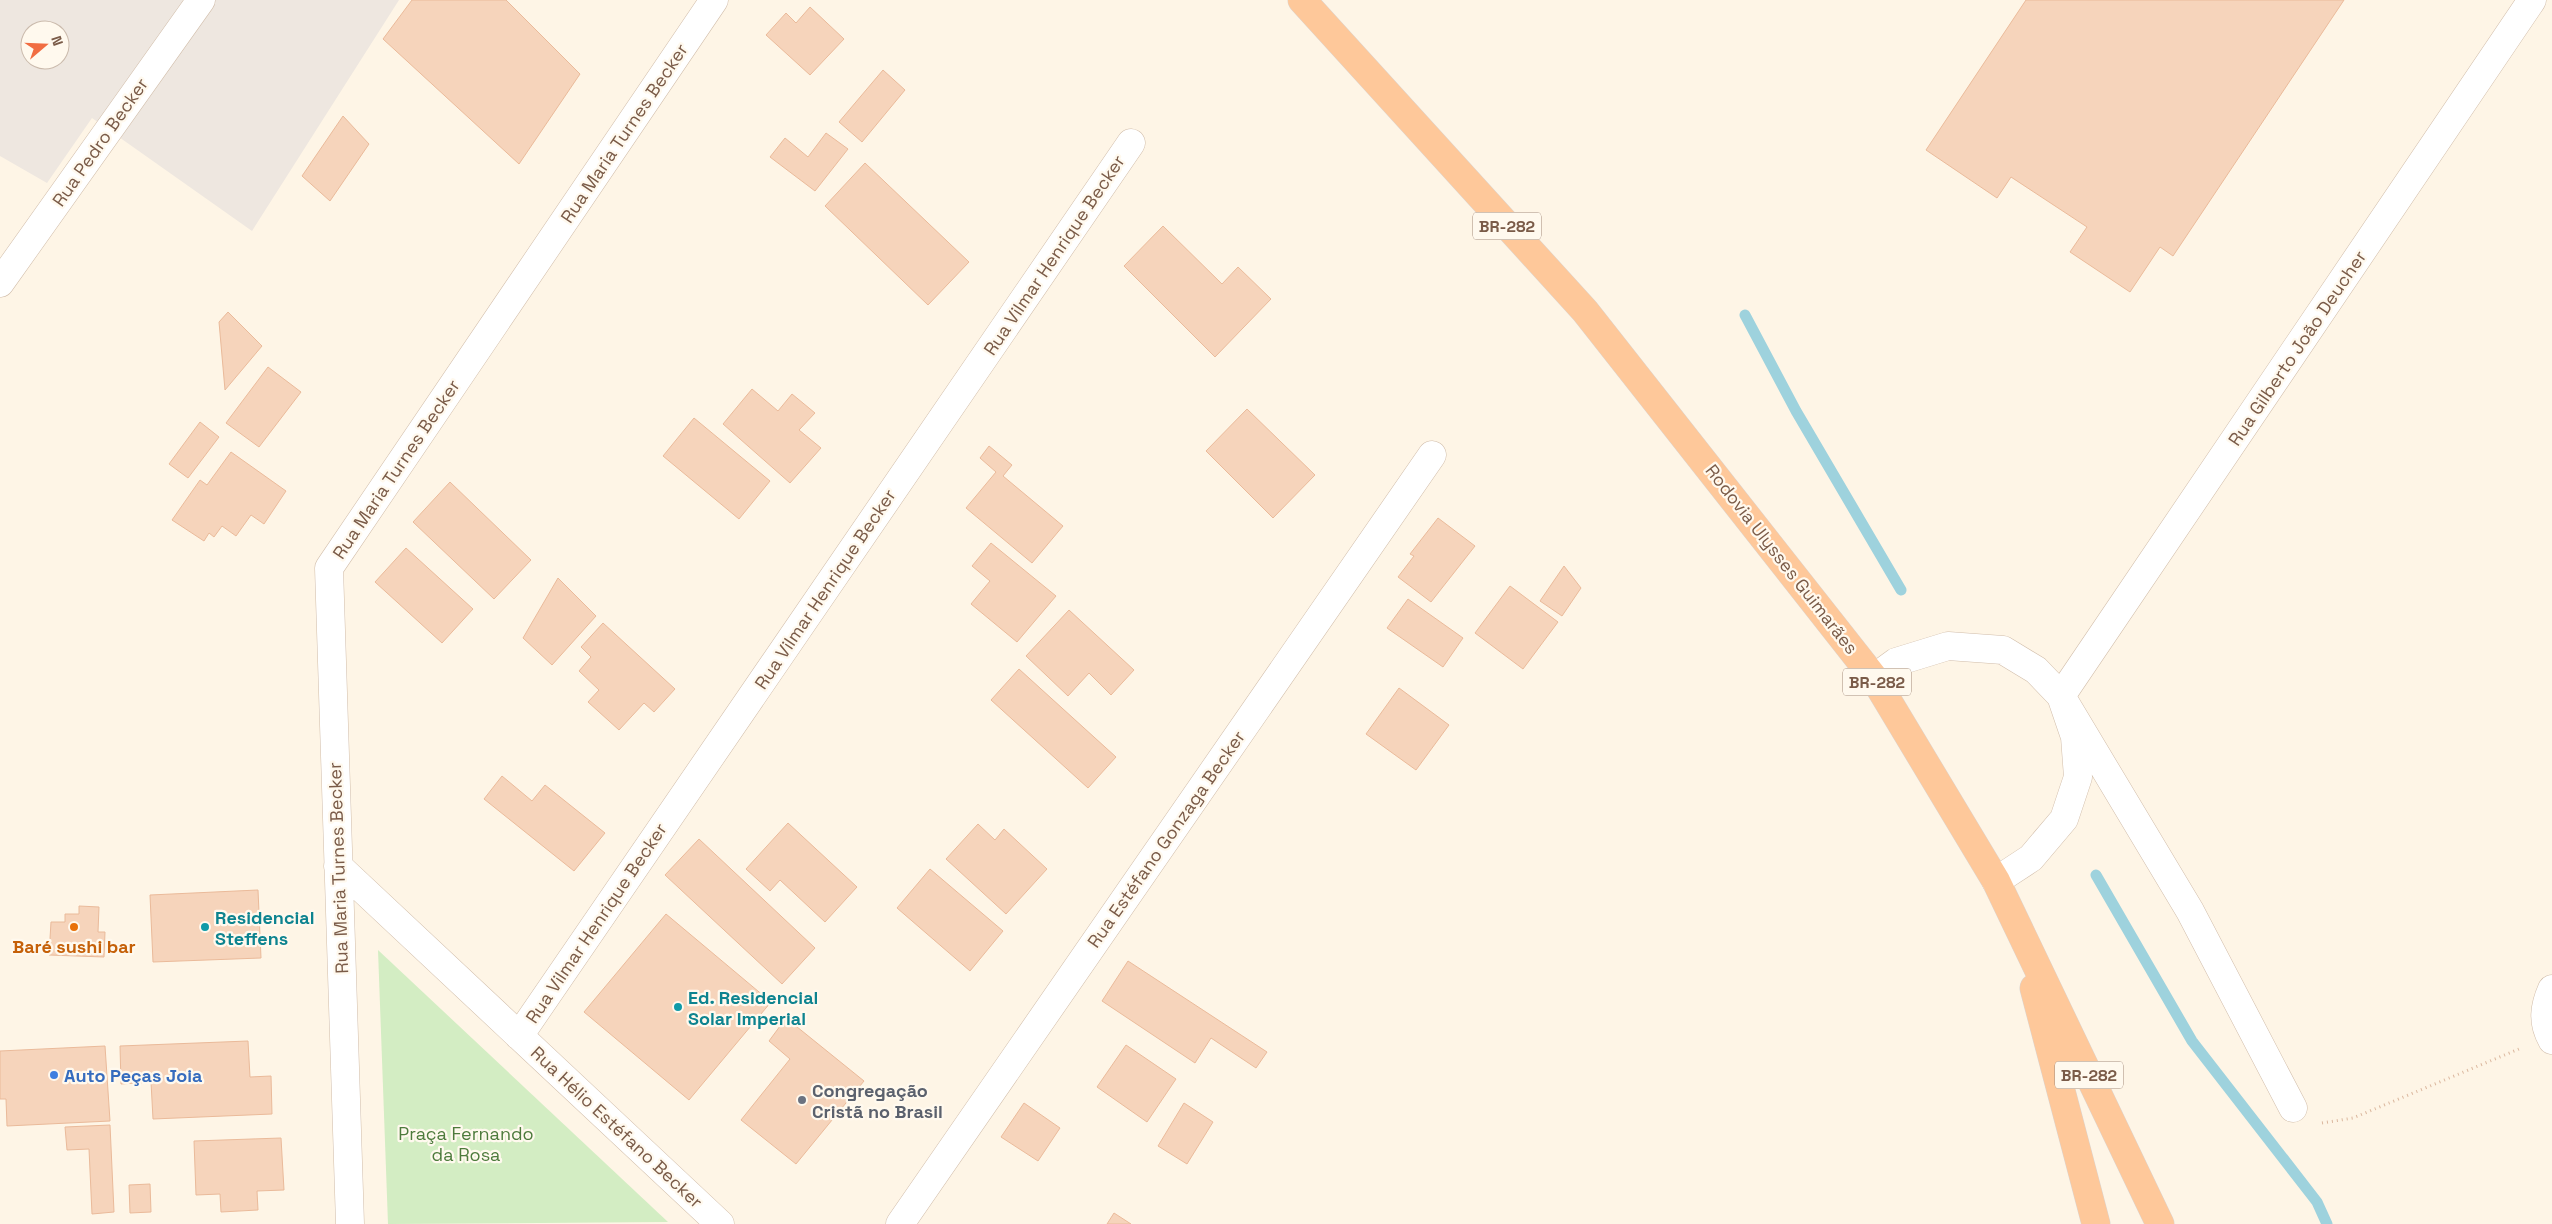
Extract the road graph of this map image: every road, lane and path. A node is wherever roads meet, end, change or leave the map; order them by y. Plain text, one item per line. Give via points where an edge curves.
1 (201, 0) edge
2 (714, 0) edge
3 (1302, 0) edge
4 (2532, 0) edge
5 (1132, 143) dead end
6 (0, 283) edge
7 (1432, 454) dead end
8 (1874, 678) junction
9 (2061, 696) junction
10 (338, 866) junction
11 (1996, 882) junction
12 (2018, 926) junction
13 (2552, 989) edge
14 (519, 1036) junction
15 (2551, 1038) edge
16 (2293, 1108) joint
17 (350, 1224) edge
18 (720, 1224) edge
19 (900, 1224) edge
20 (2096, 1224) edge
21 (2160, 1224) edge

1 - 6 street, Rua Pedro Becker
2 - 10 street, Rua Maria Turnes Becker via 329,568
3 - 8 highway, Rodovia Ulysses Guimarães / BR-282 via 1585,311
4 - 9 street, Rua Gilberto João Deucher
5 - 14 street, Rua Vilmar Henrique Becker
7 - 19 street, Rua Estéfano Gonzaga Becker
8 - 9 street via 1896,662 1948,646 2003,650 2036,670
8 - 11 highway, Rodovia Ulysses Guimarães / BR-282
9 - 11 street via 2075,737 2078,777 2064,819 2031,858
9 - 16 street via 2190,911
10 - 14 street, Rua Hélio Estéfano Becker
10 - 17 street, Rua Maria Turnes Becker
11 - 12 highway, Rodovia Ulysses Guimarães / BR-282
12 - 20 highway
12 - 21 highway, Rodovia Ulysses Guimarães / BR-282
13 - 15 street via 2544,1015
14 - 18 street, Rua Hélio Estéfano Becker
15 - 16 path via 2353,1118 2324,1124

